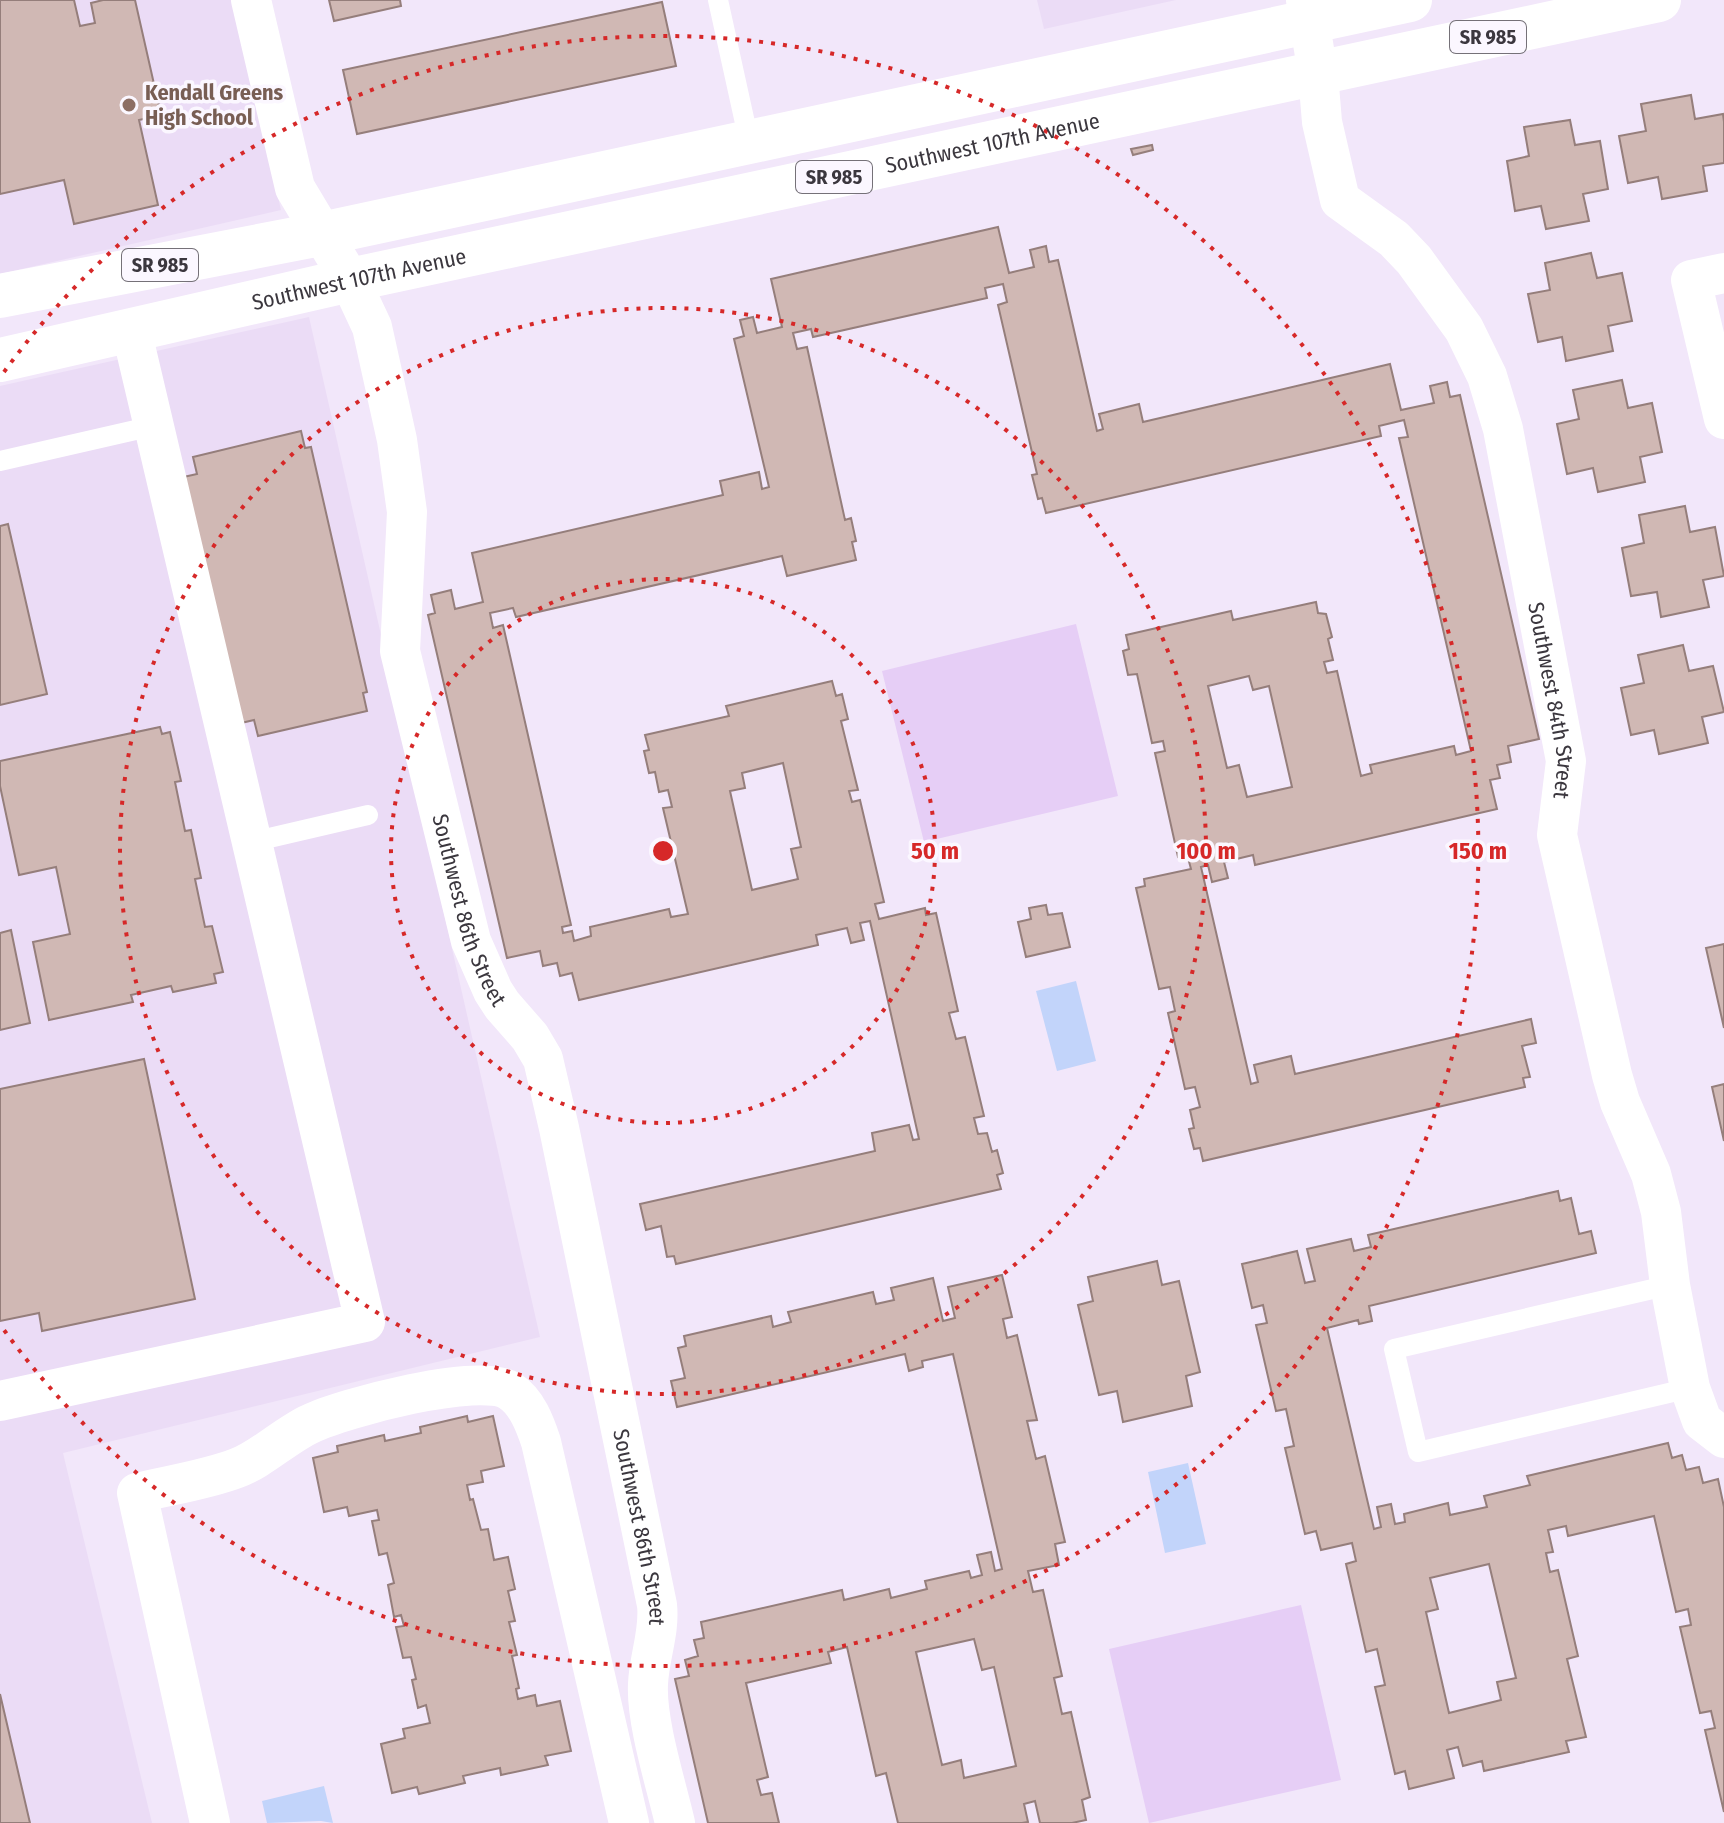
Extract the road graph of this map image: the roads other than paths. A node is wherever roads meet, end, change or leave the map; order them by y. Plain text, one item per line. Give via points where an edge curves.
1 (251, 0) edge
2 (718, 0) edge
3 (1410, 0) edge
4 (1659, 0) edge
5 (1308, 11) edge
6 (1318, 74) junction
7 (749, 141) junction
8 (321, 234) junction
9 (1724, 273) edge
10 (350, 280) junction
11 (0, 296) edge
12 (131, 329) junction
13 (0, 360) edge
14 (1724, 419) edge
15 (153, 426) junction
16 (0, 461) edge
17 (368, 815) dead end
18 (252, 842) junction
19 (1670, 1285) junction
20 (1690, 1388) junction
21 (0, 1401) edge
22 (1724, 1438) edge
23 (210, 1823) edge
24 (629, 1823) edge
25 (675, 1823) edge

1 - 8 street, Southwest 86th Street via 295,188
2 - 7 lane
3 - 5 main road, SR 985
4 - 6 main road, Southwest 107th Avenue / SR 985
5 - 6 street, Southwest 84th Street
5 - 7 main road, SR 985
6 - 10 main road, Southwest 107th Avenue / SR 985
6 - 19 street, Southwest 84th Street via 1322,122 1340,200 1394,239 1464,329 1487,376 1503,429 1566,761 1557,835 1612,1075 1661,1212
7 - 8 main road, SR 985
8 - 10 street, Southwest 86th Street
8 - 11 main road, SR 985
9 - 14 street via 1691,280
10 - 12 main road, Southwest 107th Avenue / SR 985
10 - 25 street, Southwest 86th Street via 372,327 399,453 407,512 400,651 447,851 485,976 543,1059 562,1140 657,1605 649,1710
12 - 13 main road, Southwest 107th Avenue / SR 985
12 - 15 street
15 - 16 lane
15 - 18 street
17 - 18 lane
18 - 21 street via 365,1322
19 - 20 street, Southwest 84th Street
19 - 20 lane via 1394,1349 1418,1452
20 - 22 street, Southwest 84th Street via 1702,1421
23 - 24 street via 137,1493 240,1468 308,1425 343,1411 488,1383 512,1392 524,1405 541,1442

